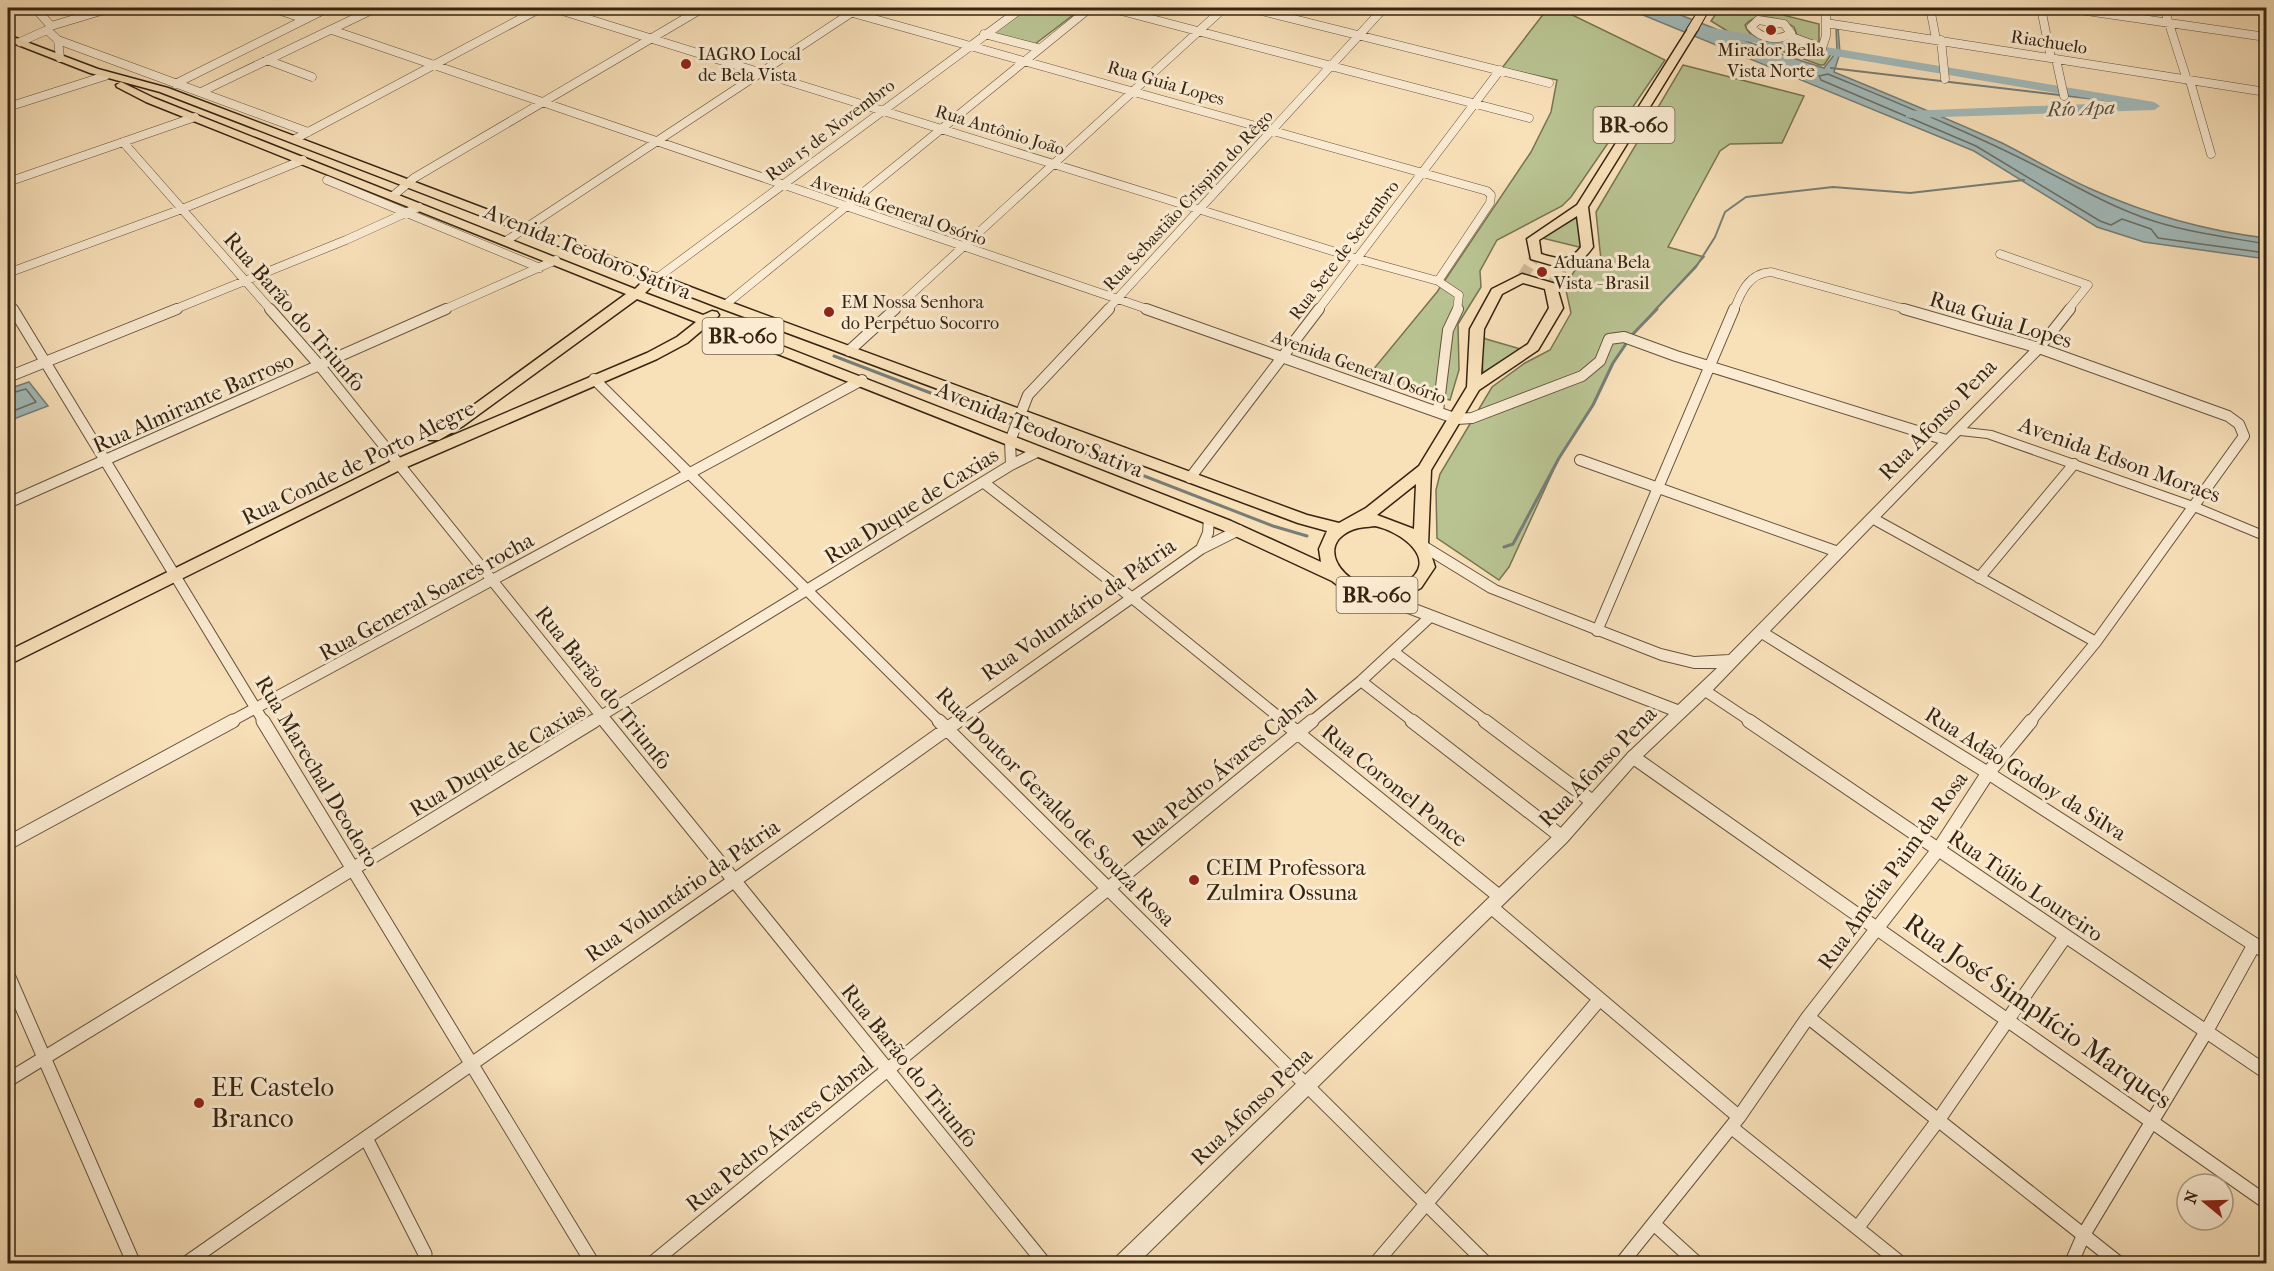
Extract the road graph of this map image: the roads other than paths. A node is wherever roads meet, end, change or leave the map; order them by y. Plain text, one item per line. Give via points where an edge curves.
1 (35, 8) edge
2 (111, 8) edge
3 (272, 8) edge
4 (328, 8) edge
5 (376, 8) edge
6 (541, 8) edge
7 (553, 8) edge
8 (703, 8) edge
9 (835, 8) edge
10 (859, 8) edge
11 (1022, 8) edge
12 (1070, 8) edge
13 (1110, 8) edge
14 (1224, 8) edge
15 (1250, 8) edge
16 (1384, 8) edge
17 (1826, 8) edge
18 (1930, 8) edge
19 (2041, 8) edge
20 (2066, 8) edge
21 (2164, 8) edge
22 (2262, 8) edge
23 (1087, 9) edge
24 (1704, 11) edge
25 (852, 12) junction
26 (2266, 17) edge
27 (305, 19) junction
28 (2168, 22) junction
29 (1832, 24) junction
30 (49, 28) junction
31 (1693, 28) joint
32 (332, 30) junction
33 (1198, 31) junction
34 (984, 34) junction
35 (1359, 34) junction
36 (1789, 36) junction
37 (2266, 37) edge
38 (8, 38) edge
39 (652, 38) junction
40 (58, 40) junction
41 (1939, 40) junction
42 (20, 42) junction
43 (969, 45) junction
44 (1038, 48) junction
45 (60, 58) junction
46 (2054, 58) junction
47 (1024, 59) junction
48 (267, 60) junction
49 (436, 64) junction
50 (1330, 66) junction
51 (1500, 70) junction
52 (94, 71) junction
53 (760, 73) junction
54 (153, 74) junction
55 (105, 76) junction
56 (312, 77) dead end
57 (1945, 79) dead end
58 (2188, 80) junction
59 (138, 83) junction
60 (1550, 83) dead end
61 (169, 88) junction
62 (1133, 91) junction
63 (201, 92) junction
64 (2266, 92) edge
65 (2064, 96) dead end
66 (150, 100) junction
67 (542, 102) junction
68 (1474, 104) junction
69 (8, 107) edge
70 (880, 110) junction
71 (195, 117) junction
72 (1529, 118) dead end
73 (940, 128) junction
74 (1273, 131) junction
75 (308, 132) junction
76 (295, 139) junction
77 (123, 142) junction
78 (655, 142) junction
79 (2211, 154) dead end
80 (303, 160) junction
81 (1055, 164) junction
82 (1422, 172) junction
83 (327, 180) dead end
84 (8, 182) edge
85 (408, 183) junction
86 (782, 185) junction
87 (393, 196) junction
88 (846, 206) junction
89 (1582, 207) junction
90 (182, 209) junction
91 (413, 210) junction
92 (1201, 210) junction
93 (524, 228) junction
94 (506, 241) junction
95 (964, 248) junction
96 (2000, 255) dead end
97 (1355, 258) junction
98 (556, 260) junction
99 (540, 268) junction
100 (8, 273) edge
101 (657, 278) junction
102 (244, 281) junction
103 (1438, 282) junction
104 (638, 293) junction
105 (8, 300) edge
106 (1116, 300) junction
107 (725, 305) junction
108 (706, 322) junction
109 (2039, 348) junction
110 (849, 351) junction
111 (1284, 356) junction
112 (44, 363) junction
113 (320, 366) junction
114 (1711, 367) junction
115 (8, 377) edge
116 (594, 379) junction
117 (861, 380) junction
118 (1474, 387) junction
119 (1437, 411) junction
120 (1021, 416) junction
121 (2228, 416) joint
122 (1457, 419) junction
123 (1957, 431) junction
124 (1946, 440) junction
125 (1010, 441) junction
126 (1036, 453) junction
127 (1580, 460) dead end
128 (103, 461) junction
129 (395, 462) junction
130 (2074, 464) junction
131 (1011, 465) junction
132 (1424, 470) junction
133 (690, 473) junction
134 (1190, 477) junction
135 (983, 482) junction
136 (1658, 488) junction
137 (8, 502) edge
138 (2195, 507) junction
139 (1209, 518) junction
140 (1872, 518) junction
141 (1344, 526) junction
142 (1239, 530) junction
143 (2266, 537) edge
144 (1422, 545) junction
145 (1201, 549) junction
146 (1838, 552) junction
147 (174, 572) junction
148 (1334, 576) junction
149 (1979, 578) junction
150 (494, 581) junction
151 (809, 590) junction
152 (1379, 596) junction
153 (1131, 597) junction
154 (1430, 617) junction
155 (1597, 631) junction
156 (1761, 632) junction
157 (2096, 642) junction
158 (8, 648) edge
159 (1394, 652) junction
160 (8, 658) edge
161 (1734, 660) junction
162 (1360, 681) junction
163 (1704, 690) junction
164 (257, 709) junction
165 (1680, 712) junction
166 (602, 717) junction
167 (947, 727) junction
168 (1296, 733) junction
169 (1633, 757) junction
170 (1988, 772) junction
171 (1593, 802) junction
172 (1562, 837) junction
173 (8, 843) edge
174 (1938, 850) junction
175 (354, 869) junction
176 (735, 880) junction
177 (1110, 888) junction
178 (1495, 901) junction
179 (1879, 928) junction
180 (2065, 937) junction
181 (2260, 949) edge
182 (8, 975) edge
183 (1599, 1000) junction
184 (1808, 1017) junction
185 (2007, 1019) junction
186 (2206, 1032) junction
187 (43, 1058) junction
188 (473, 1062) junction
189 (889, 1070) junction
190 (2266, 1072) edge
191 (8, 1080) edge
192 (1307, 1083) junction
193 (1939, 1119) junction
194 (2152, 1121) junction
195 (1735, 1122) junction
196 (366, 1138) junction
197 (2266, 1202) edge
198 (1427, 1204) junction
199 (1654, 1224) junction
200 (1858, 1227) junction
201 (2084, 1234) junction
202 (425, 1254) dead end
203 (134, 1263) edge
204 (184, 1263) edge
205 (593, 1263) edge
206 (651, 1263) edge
207 (1045, 1263) edge
208 (1123, 1263) edge
209 (1375, 1263) edge
210 (1487, 1263) edge
211 (1621, 1263) edge
212 (1698, 1263) edge
213 (1902, 1263) edge
214 (2071, 1263) edge
215 (2120, 1263) edge

1 - 30 street
2 - 30 street
3 - 27 street
4 - 27 street
5 - 32 street
6 - 49 street
7 - 39 street, Rua Antônio João
8 - 39 street
9 - 25 street, Rua Guia Lopes
10 - 25 street
11 - 34 street, Rua 15 de Novembro
12 - 23 street
13 - 33 street
14 - 33 street
15 - 35 street
16 - 35 street, Rua Sebastião Crispim do Rêgo
17 - 29 street
18 - 41 street
19 - 46 street
20 - 28 street
21 - 28 street
22 - 26 street
23 - 44 street
24 - 31 highway
25 - 43 street, Rua Guia Lopes
25 - 53 street
27 - 61 street
28 - 37 street
28 - 58 street
29 - 36 street via 1822,48
29 - 41 street, Riachuelo
30 - 40 street
30 - 42 street
31 - 89 main road, BR-060
32 - 48 street
32 - 49 street, Avenida General Osório
33 - 50 street
33 - 62 street
34 - 43 street, Rua 15 de Novembro
34 - 44 street
35 - 50 street, Rua Sebastião Crispim do Rêgo
35 - 51 street
36 - 36 street via 1791,30 1778,22 1758,20 1751,24 1752,30 1767,37
38 - 42 main road, Avenida Teodoro Sativa / BR-060
39 - 53 street, Rua Antônio João
39 - 67 street
40 - 45 street
40 - 54 street
41 - 46 street, Riachuelo
41 - 57 street
42 - 45 main road, Avenida Teodoro Sativa / BR-060
43 - 47 street, Rua Guia Lopes
43 - 70 street, Rua 15 de Novembro
44 - 47 street
45 - 52 main road, Avenida Teodoro Sativa / BR-060
46 - 58 street, Riachuelo
46 - 65 street
47 - 62 street, Rua Guia Lopes
47 - 73 street
48 - 56 street
48 - 63 street
49 - 67 street, Avenida General Osório
49 - 75 street
50 - 68 street
50 - 74 street, Rua Sebastião Crispim do Rêgo
51 - 60 street
51 - 68 street, Rua Sete de Setembro
52 - 55 main road, Avenida Teodoro Sativa / BR-060
52 - 59 main road, Avenida Teodoro Sativa / BR-060
53 - 70 street, Rua Antônio João
53 - 78 street
54 - 59 street
54 - 61 street
55 - 66 main road, Avenida Teodoro Sativa / BR-060
55 - 69 street
58 - 64 street, Riachuelo
58 - 79 street
59 - 61 main road, Avenida Teodoro Sativa / BR-060
61 - 63 street
61 - 66 main road
61 - 76 main road, Avenida Teodoro Sativa / BR-060
62 - 74 street, Rua Guia Lopes
62 - 81 street
63 - 75 street
66 - 71 main road, Avenida Teodoro Sativa / BR-060
67 - 78 street, Avenida General Osório
67 - 85 street
68 - 72 street
68 - 82 street, Rua Sete de Setembro
70 - 73 street, Rua Antônio João
70 - 86 street, Rua 15 de Novembro
71 - 77 street
71 - 80 main road, Avenida Teodoro Sativa / BR-060
73 - 81 street, Rua Antônio João
73 - 88 street
74 - 82 street, Rua Guia Lopes
74 - 92 street, Rua Sebastião Crispim do Rêgo
75 - 76 street
76 - 85 main road, Avenida Teodoro Sativa / BR-060
77 - 84 street
77 - 90 street, Rua Barão do Triunfo
78 - 86 street, Avenida General Osório
78 - 93 street
80 - 87 main road, Avenida Teodoro Sativa / BR-060
80 - 90 street
81 - 92 street, Rua Antônio João
81 - 95 street
82 - 97 street, Rua Sete de Setembro
82 - 103 street, Rua Guia Lopes via 1491,195 1490,203
83 - 91 street
85 - 87 street
85 - 93 main road, Avenida Teodoro Sativa / BR-060
86 - 88 street, Avenida General Osório
86 - 101 street, Rua 15 de Novembro
87 - 91 main road, Avenida Teodoro Sativa / BR-060
88 - 95 street, Avenida General Osório
88 - 107 street
89 - 89 main road, BR-060 via 1587,247 1578,259 1563,267 1534,258 1533,239
90 - 100 street
90 - 102 street, Rua Barão do Triunfo
91 - 94 main road, Avenida Teodoro Sativa / BR-060
91 - 99 street
91 - 102 street
92 - 97 street, Rua Antônio João
92 - 106 street, Rua Sebastião Crispim do Rêgo
93 - 94 street
93 - 101 main road, Avenida Teodoro Sativa / BR-060
94 - 98 main road, Avenida Teodoro Sativa / BR-060
95 - 106 street, Avenida General Osório
95 - 110 street
96 - 109 street, Rua Afonso Pena via 2088,285
97 - 103 street, Rua Antônio João
97 - 111 street, Rua Sete de Setembro
98 - 99 street, Rua Almirante Barroso
98 - 104 main road, Avenida Teodoro Sativa / BR-060
99 - 113 street, Rua Almirante Barroso
101 - 104 main road, Rua Conde de Porto Alegre
101 - 107 main road, Avenida Teodoro Sativa / BR-060
102 - 112 street
102 - 113 street, Rua Barão do Triunfo
103 - 119 street via 1459,295 1460,301 1448,330 1444,382
104 - 108 main road, Avenida Teodoro Sativa / BR-060
104 - 129 main road, Rua Conde de Porto Alegre via 458,423
105 - 112 street, Rua Marechal Deodoro
106 - 111 street, Avenida General Osório
106 - 120 street, Rua Sebastião Crispim do Rêgo via 1028,395
107 - 108 main road, Rua Conde de Porto Alegre
107 - 110 main road, Avenida Teodoro Sativa / BR-060
108 - 116 main road, Rua Conde de Porto Alegre via 668,347
108 - 117 main road, Avenida Teodoro Sativa / BR-060
109 - 114 street, Rua Guia Lopes via 1788,275 1761,273 1740,295
109 - 121 street, Rua Guia Lopes
109 - 123 street, Rua Afonso Pena
110 - 120 main road, Avenida Teodoro Sativa / BR-060
111 - 119 street, Avenida General Osório
111 - 134 street, Rua Sete de Setembro
112 - 115 street
112 - 128 street, Rua Marechal Deodoro
113 - 128 street, Rua Almirante Barroso
113 - 129 street, Rua Barão do Triunfo
114 - 122 street via 1624,337 1610,339 1600,361 1582,376 1497,409
114 - 124 street
114 - 136 street
116 - 129 main road, Rua Conde de Porto Alegre
116 - 133 street, Rua Doutor Geraldo de Souza Rosa
117 - 125 main road, Avenida Teodoro Sativa / BR-060
117 - 133 street, Rua General Soares rocha
118 - 118 main road via 1533,347 1556,308 1552,286 1522,277 1497,292 1478,329
118 - 122 main road
119 - 122 street, Avenida General Osório
120 - 125 street, Rua Sebastião Crispim do Rêgo
120 - 134 main road, Avenida Teodoro Sativa / BR-060
121 - 138 street, Rua Amélia Paim da Rosa via 2242,425 2244,436
122 - 132 main road
123 - 124 street, Rua Afonso Pena
123 - 130 street, Avenida Edson Moraes via 1988,434
124 - 140 street, Rua Afonso Pena
125 - 126 main road, Avenida Teodoro Sativa / BR-060
125 - 131 street
126 - 131 street, Rua Duque de Caxias
126 - 139 main road, Avenida Teodoro Sativa / BR-060
127 - 136 street
128 - 137 street, Rua Almirante Barroso
128 - 147 street, Rua Marechal Deodoro
129 - 147 main road, Rua Conde de Porto Alegre
129 - 150 street, Rua Barão do Triunfo
130 - 138 street, Avenida Edson Moraes
130 - 149 street
131 - 135 street, Rua Duque de Caxias
132 - 141 main road via 1371,512
132 - 144 main road, BR-060
133 - 150 street, Rua General Soares rocha
133 - 151 street, Rua Doutor Geraldo de Souza Rosa
134 - 141 main road, Avenida Teodoro Sativa / BR-060
135 - 151 street, Rua Duque de Caxias
135 - 153 street, Rua Coronel Ponce
136 - 146 street
136 - 155 street
138 - 143 street, Avenida Edson Moraes
138 - 157 street, Rua Amélia Paim da Rosa
139 - 142 main road, Avenida Teodoro Sativa / BR-060
139 - 145 street
140 - 146 street, Rua Afonso Pena
140 - 149 street
141 - 144 main road, BR-060 via 1361,521 1389,523 1413,535
141 - 148 main road, BR-060 via 1326,546 1328,566
142 - 145 street, Rua Voluntário da Pátria
142 - 148 main road, Avenida Teodoro Sativa / BR-060
144 - 152 main road, BR-060 via 1427,567 1416,585
144 - 155 street via 1494,589
145 - 153 street, Rua Voluntário da Pátria
146 - 156 street, Rua Afonso Pena
147 - 158 main road, Rua Conde de Porto Alegre
147 - 160 main road, Rua Conde de Porto Alegre
147 - 164 street, Rua Marechal Deodoro
148 - 152 main road, BR-060 via 1354,590
149 - 157 street
150 - 164 street, Rua General Soares rocha
150 - 166 street, Rua Barão do Triunfo
151 - 166 street, Rua Duque de Caxias
151 - 167 street, Rua Doutor Geraldo de Souza Rosa
152 - 154 street
153 - 167 street, Rua Voluntário da Pátria
153 - 168 street, Rua Coronel Ponce
154 - 159 street, Rua Pedro Ávares Cabral
154 - 165 street
155 - 161 street via 1680,661 1702,664
156 - 161 street, Rua Afonso Pena
156 - 170 street, Rua Adão Godoy da Silva
157 - 170 street, Rua Amélia Paim da Rosa
159 - 162 street, Rua Pedro Ávares Cabral
159 - 171 street
161 - 163 street, Rua Afonso Pena
162 - 168 street, Rua Pedro Ávares Cabral
162 - 172 street
163 - 165 street, Rua Afonso Pena
163 - 174 street, Rua Túlio Loureiro
164 - 173 street, Rua General Soares rocha
164 - 175 street, Rua Marechal Deodoro
165 - 169 street, Rua Afonso Pena
166 - 175 street, Rua Duque de Caxias
166 - 176 street, Rua Barão do Triunfo
167 - 176 street, Rua Voluntário da Pátria
167 - 177 street, Rua Doutor Geraldo de Souza Rosa
168 - 177 street, Rua Pedro Ávares Cabral
168 - 178 street, Rua Coronel Ponce
169 - 171 street, Rua Afonso Pena
169 - 179 street, Rua José Simplício Marques
170 - 174 street, Rua Amélia Paim da Rosa
170 - 181 street, Rua Adão Godoy da Silva
171 - 172 street, Rua Afonso Pena
172 - 178 street, Rua Afonso Pena
174 - 179 street, Rua Amélia Paim da Rosa
174 - 180 street, Rua Túlio Loureiro
175 - 187 street, Rua Duque de Caxias
175 - 188 street, Rua Marechal Deodoro
176 - 188 street, Rua Voluntário da Pátria
176 - 189 street, Rua Barão do Triunfo
177 - 189 street, Rua Pedro Ávares Cabral
177 - 192 street, Rua Doutor Geraldo de Souza Rosa
178 - 183 street, Rua Coronel Ponce
178 - 192 street, Rua Afonso Pena
179 - 184 street, Rua Amélia Paim da Rosa
179 - 185 street, Rua José Simplício Marques
180 - 185 street
180 - 186 street, Rua Túlio Loureiro
181 - 186 street
182 - 187 street
183 - 195 street, Rua Coronel Ponce
183 - 198 street
184 - 193 street
184 - 195 street, Rua Amélia Paim da Rosa
185 - 193 street
185 - 194 street, Rua José Simplício Marques
186 - 190 street, Rua Túlio Loureiro
186 - 194 street
187 - 191 street, Rua Duque de Caxias
187 - 203 street
188 - 196 street, Rua Voluntário da Pátria
188 - 205 street, Rua Marechal Deodoro
189 - 206 street, Rua Pedro Ávares Cabral
189 - 207 street, Rua Barão do Triunfo
192 - 198 street, Rua Doutor Geraldo de Souza Rosa
192 - 208 street, Rua Afonso Pena
193 - 200 street
193 - 201 street
194 - 197 street, Rua José Simplício Marques
194 - 201 street
195 - 199 street, Rua Amélia Paim da Rosa
195 - 200 street, Rua Coronel Ponce
196 - 202 street
196 - 204 street, Rua Voluntário da Pátria
198 - 209 street
198 - 210 street, Rua Doutor Geraldo de Souza Rosa
199 - 211 street, Rua Amélia Paim da Rosa
199 - 212 street
200 - 213 street, Rua Coronel Ponce
201 - 214 street
201 - 215 street

